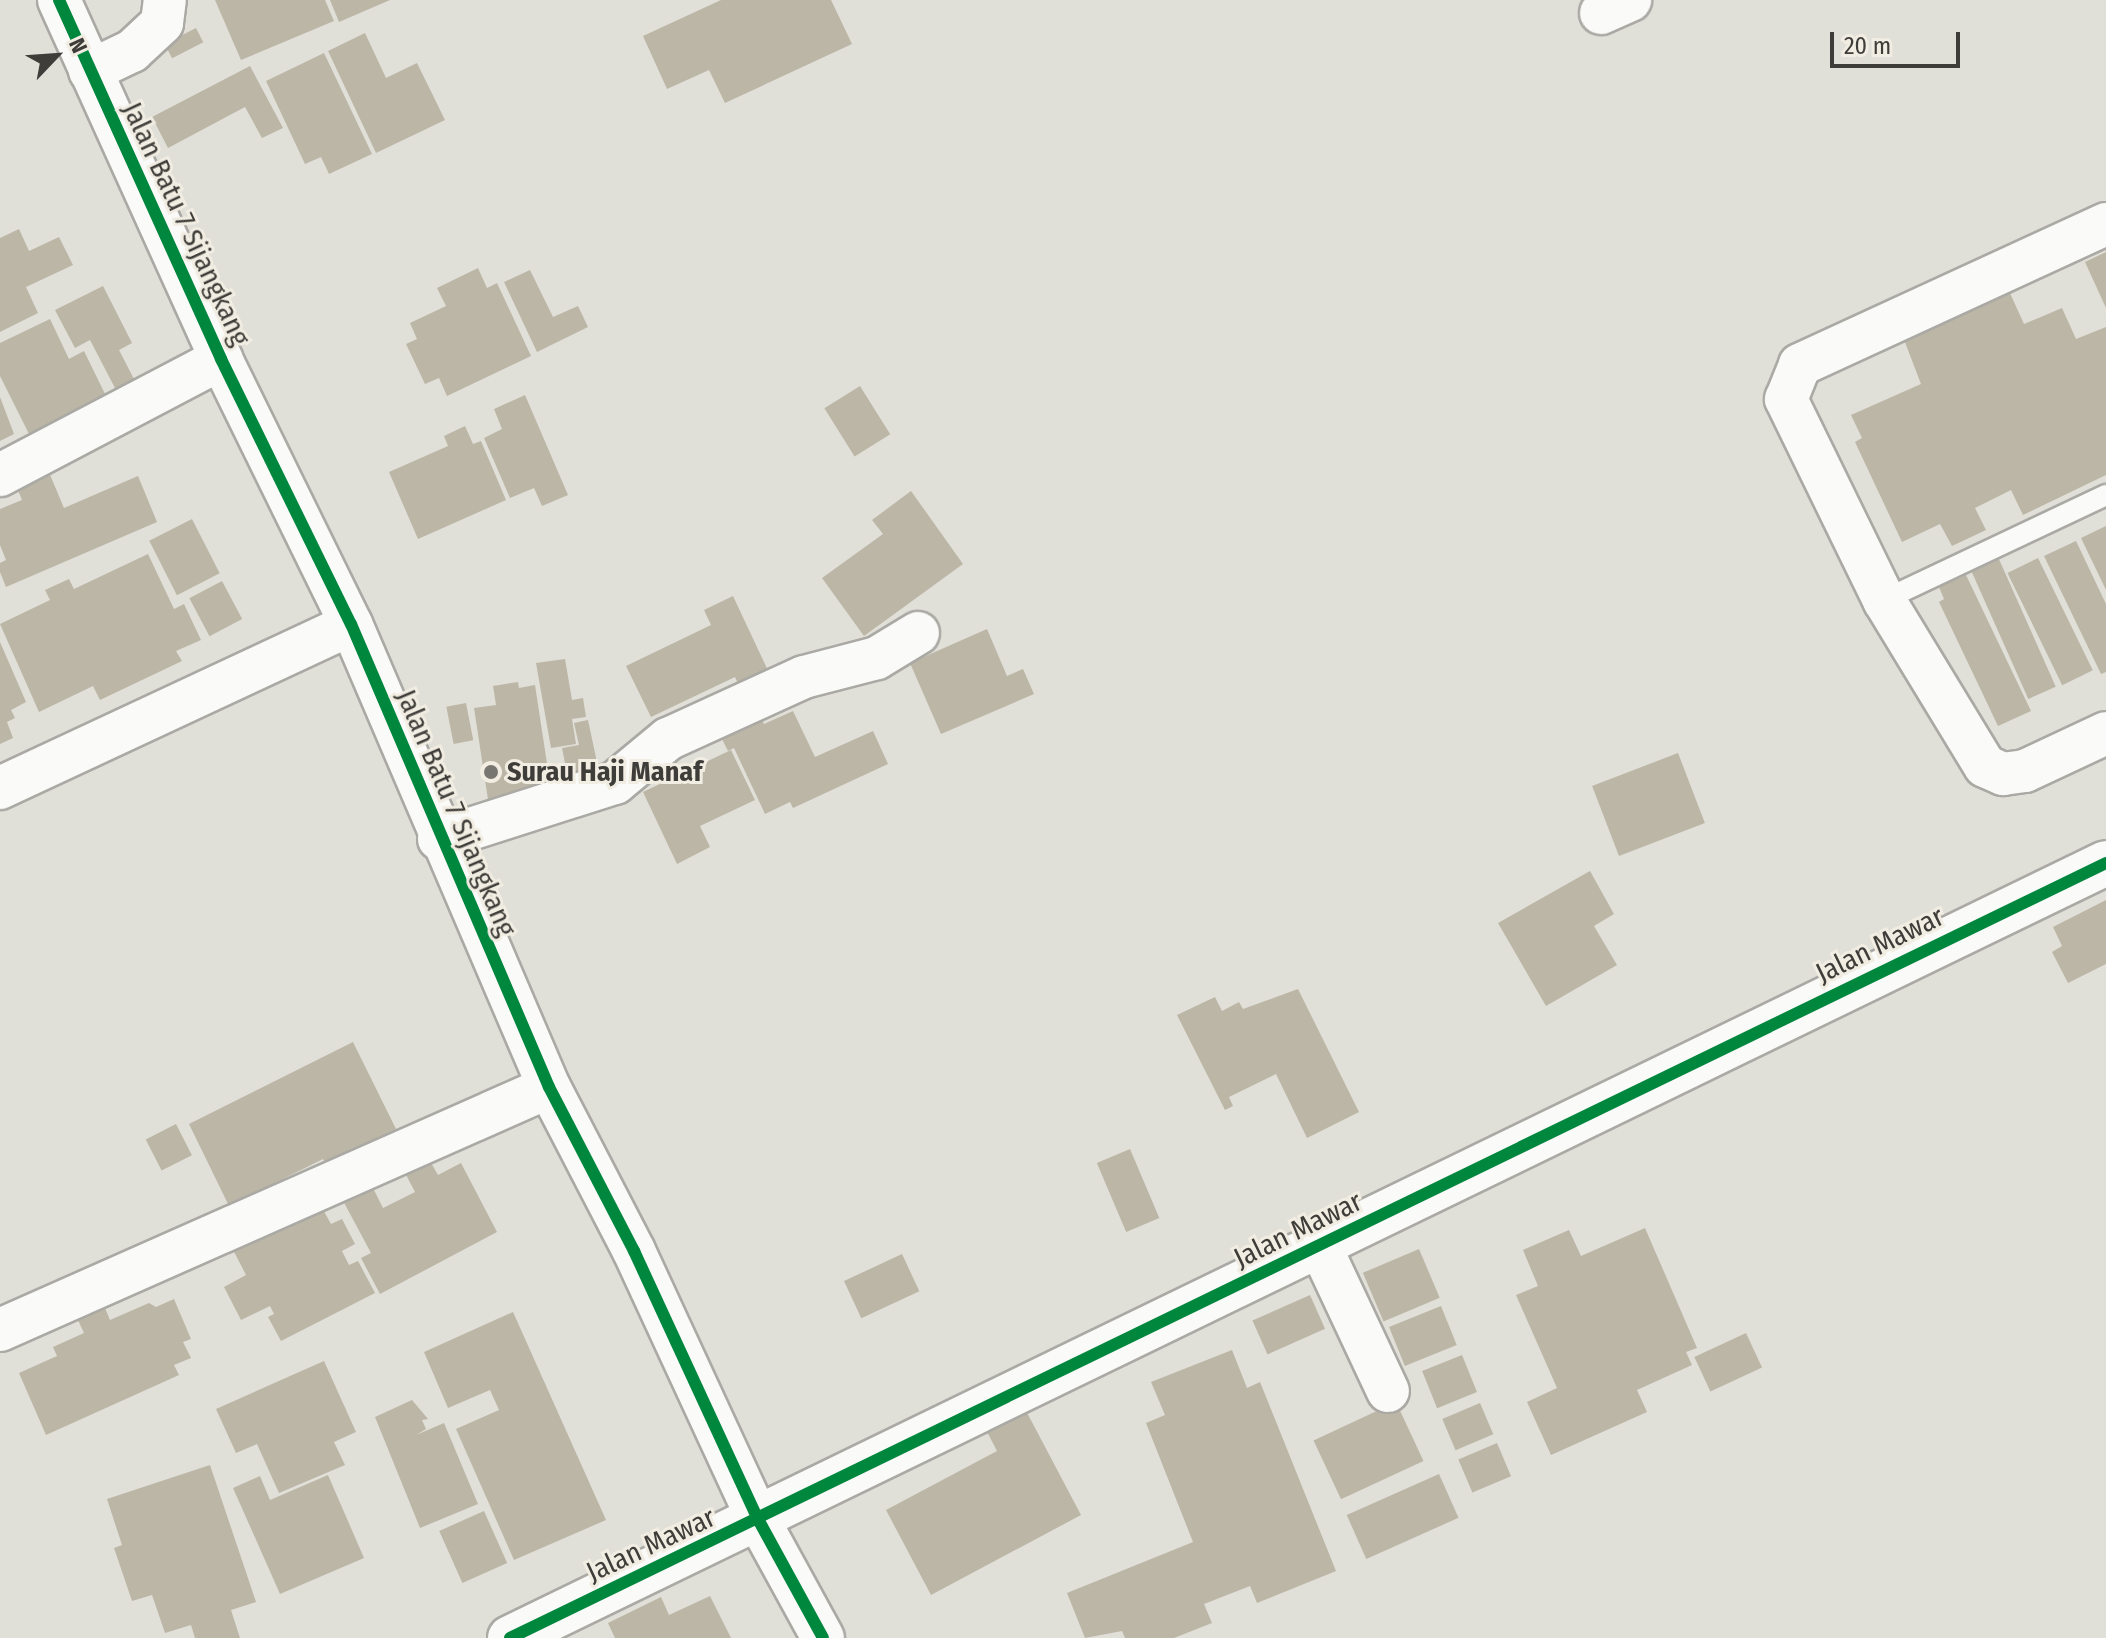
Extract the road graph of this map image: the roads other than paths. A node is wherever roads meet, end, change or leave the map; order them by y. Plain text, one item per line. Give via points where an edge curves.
1 (59, 0) edge
2 (165, 0) edge
3 (90, 71) junction
4 (2106, 224) edge
5 (221, 359) junction
6 (0, 475) edge
7 (2106, 495) edge
8 (1884, 600) junction
9 (351, 624) junction
10 (918, 633) dead end
11 (2106, 733) edge
12 (0, 788) edge
13 (439, 839) junction
14 (2106, 863) edge
15 (549, 1087) junction
16 (1320, 1246) junction
17 (0, 1330) edge
18 (1388, 1391) dead end
19 (759, 1521) junction
20 (510, 1638) edge
21 (823, 1638) edge

1 - 3 street, Jalan Batu 7 Sijangkang
2 - 3 street via 162,23 132,51
3 - 5 street, Jalan Batu 7 Sijangkang
4 - 8 street via 1800,365 1786,399
5 - 6 street
5 - 9 street, Jalan Batu 7 Sijangkang
7 - 8 lane
8 - 11 street via 1985,766 2003,774 2025,771
9 - 12 street
9 - 13 street, Jalan Batu 7 Sijangkang
10 - 13 street via 877,658 804,677 668,739 615,783
13 - 15 street, Jalan Batu 7 Sijangkang
14 - 16 street, Jalan Mawar
15 - 17 street
15 - 19 street, Jalan Batu 7 Sijangkang via 634,1251
16 - 18 street
16 - 19 street, Jalan Mawar
19 - 20 street, Jalan Mawar
19 - 21 street, Jalan Batu 7 Sijangkang

